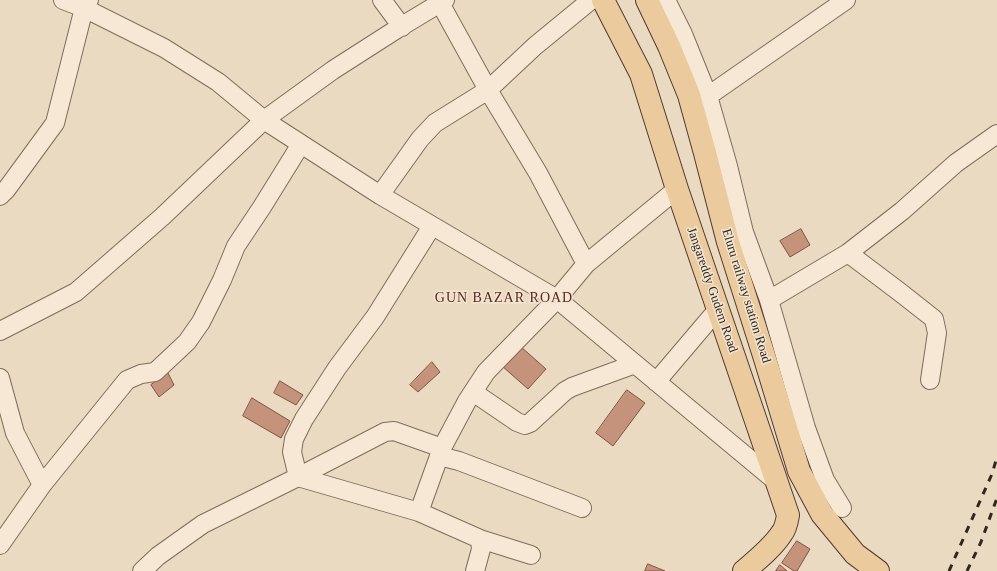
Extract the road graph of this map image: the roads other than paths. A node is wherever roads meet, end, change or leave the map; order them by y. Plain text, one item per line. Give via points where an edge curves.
1 (63, 0) edge
2 (591, 0) edge
3 (603, 0) edge
4 (647, 0) edge
5 (666, 0) edge
6 (846, 0) edge
7 (443, 2) edge
8 (87, 4) edge
9 (386, 5) edge
10 (402, 27) junction
11 (488, 90) junction
12 (708, 96) junction
13 (264, 120) junction
14 (997, 134) edge
15 (301, 144) junction
16 (677, 189) junction
17 (380, 195) junction
18 (0, 196) edge
19 (432, 226) junction
20 (848, 253) junction
21 (586, 264) junction
22 (557, 299) junction
23 (769, 300) junction
24 (718, 309) junction
25 (0, 331) edge
26 (635, 364) junction
27 (0, 378) edge
28 (930, 380) dead end
29 (656, 382) junction
30 (473, 392) junction
31 (441, 452) junction
32 (298, 476) junction
33 (777, 482) junction
34 (42, 485) junction
35 (582, 508) dead end
36 (842, 508) dead end
37 (419, 512) junction
38 (480, 539) junction
39 (0, 545) edge
40 (531, 555) dead end
41 (142, 571) edge
42 (475, 571) edge
43 (744, 571) edge
44 (878, 571) edge

1 - 8 street
2 - 11 street via 535,46
3 - 16 main road, Jangareddy Gudem Road via 641,74
4 - 44 main road, Eluru railway station Road via 689,96 728,242 799,470 822,514 855,554
5 - 12 street
6 - 12 street
7 - 10 street
7 - 11 street
8 - 13 street via 218,82
8 - 18 street via 55,123
9 - 10 street
10 - 13 street via 333,70
11 - 17 street via 435,123 420,139
11 - 21 street via 538,173
12 - 23 street via 744,232
13 - 15 street
13 - 25 street via 162,218 76,292
14 - 20 street via 956,163 902,211
15 - 17 street
15 - 34 street via 236,246 201,322 188,342 156,372 141,374 127,380
16 - 21 street
16 - 24 main road, Jangareddy Gudem Road
17 - 19 street
19 - 22 street
19 - 32 street via 375,317 337,368 304,419 294,439 292,452
20 - 23 street
20 - 28 street via 934,319 937,333
21 - 22 street
22 - 26 street
22 - 30 street via 486,372
23 - 36 street via 806,428 825,480
24 - 29 street
24 - 33 main road, Jangareddy Gudem Road
26 - 29 street
26 - 30 street via 572,387 525,425
27 - 34 street via 15,433
29 - 33 street
30 - 31 street
31 - 32 street via 394,431 385,432
31 - 35 street
31 - 37 street
32 - 37 street
32 - 41 street via 203,524 158,556
33 - 43 main road, Jangareddy Gudem Road via 788,515 783,532
34 - 39 street
37 - 38 street
38 - 40 street
38 - 42 street via 481,548

